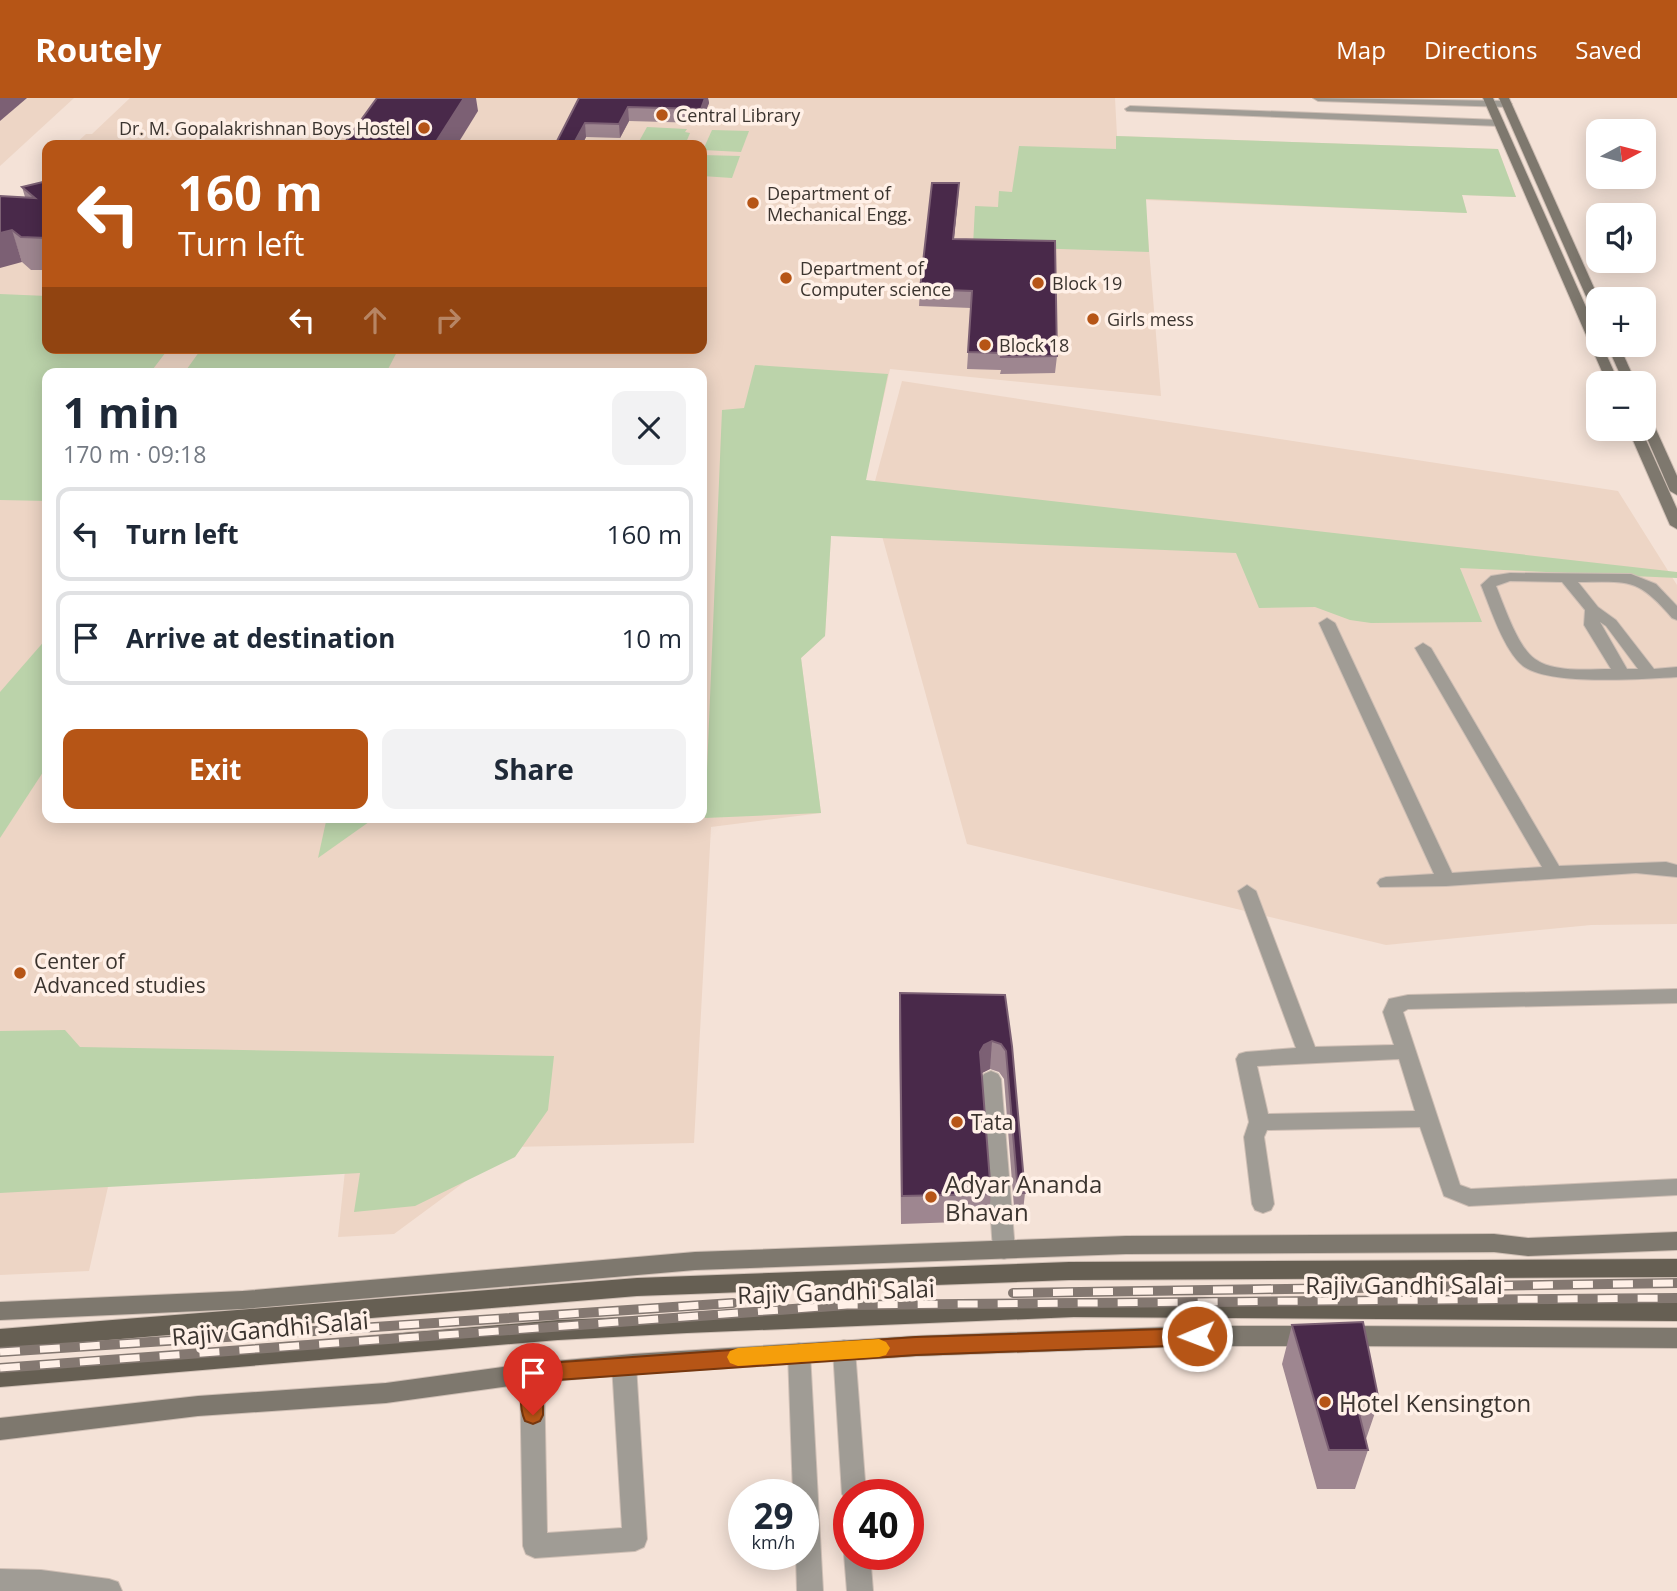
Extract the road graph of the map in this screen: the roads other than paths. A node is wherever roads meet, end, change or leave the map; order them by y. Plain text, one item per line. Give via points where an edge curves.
1 (1320, 98) edge
2 (1393, 99) edge
3 (1490, 101) edge
4 (1506, 101) edge
5 (1130, 109) dead end
6 (1499, 123) junction
7 (1588, 287) edge
8 (1608, 371) edge
9 (1639, 441) edge
10 (1655, 441) edge
11 (1677, 491) edge
12 (1677, 525) edge
13 (1567, 578) junction
14 (1592, 610) junction
15 (1677, 615) edge
16 (1328, 623) dead end
17 (1423, 648) dead end
18 (1677, 672) edge
19 (1622, 674) junction
20 (1650, 674) junction
21 (1677, 871) edge
22 (1554, 873) junction
23 (1446, 880) junction
24 (1386, 883) dead end
25 (1247, 891) dead end
26 (1677, 996) edge
27 (1405, 1052) junction
28 (1308, 1055) junction
29 (992, 1079) dead end
30 (1427, 1119) junction
31 (1259, 1122) junction
32 (1677, 1187) edge
33 (1263, 1204) dead end
34 (1677, 1241) edge
35 (1004, 1250) junction
36 (1677, 1268) edge
37 (0, 1311) edge
38 (1677, 1312) edge
39 (1677, 1338) edge
40 (0, 1339) edge
41 (844, 1350) junction
42 (799, 1353) junction
43 (624, 1365) junction
44 (531, 1373) junction
45 (0, 1377) edge
46 (0, 1429) edge
47 (853, 1479) edge
48 (859, 1570) edge
49 (0, 1581) edge
50 (97, 1590) edge
51 (810, 1591) edge
52 (860, 1591) edge

1 - 2 street
2 - 3 street
3 - 4 street
3 - 6 street
4 - 7 street
5 - 6 street
6 - 8 street
9 - 12 street
10 - 11 street
13 - 14 street
13 - 15 street via 1640,580
13 - 19 street via 1510,577 1488,585 1524,659 1531,664 1546,670
14 - 19 street via 1592,625
14 - 20 street via 1612,623
16 - 23 street
17 - 22 street
18 - 20 street
19 - 20 street
21 - 22 street via 1636,867
22 - 23 street
23 - 24 street
25 - 28 street
26 - 27 street via 1396,1004 1392,1012
27 - 28 street
27 - 30 street
28 - 31 street via 1246,1059
29 - 35 street
30 - 31 street
30 - 32 street via 1451,1190 1469,1198
31 - 33 street via 1254,1137
34 - 35 street via 1528,1247 1270,1242
35 - 37 street via 695,1261 243,1300
36 - 40 main road, Rajiv Gandhi Salai via 1069,1271 637,1287
38 - 45 main road, Rajiv Gandhi Salai via 1074,1308 558,1329
39 - 41 street via 1197,1336
41 - 42 street
41 - 47 street
42 - 43 street
42 - 51 street
43 - 44 street
43 - 44 street via 635,1539 535,1546
44 - 46 street via 386,1393 198,1406
48 - 52 street
49 - 50 street

